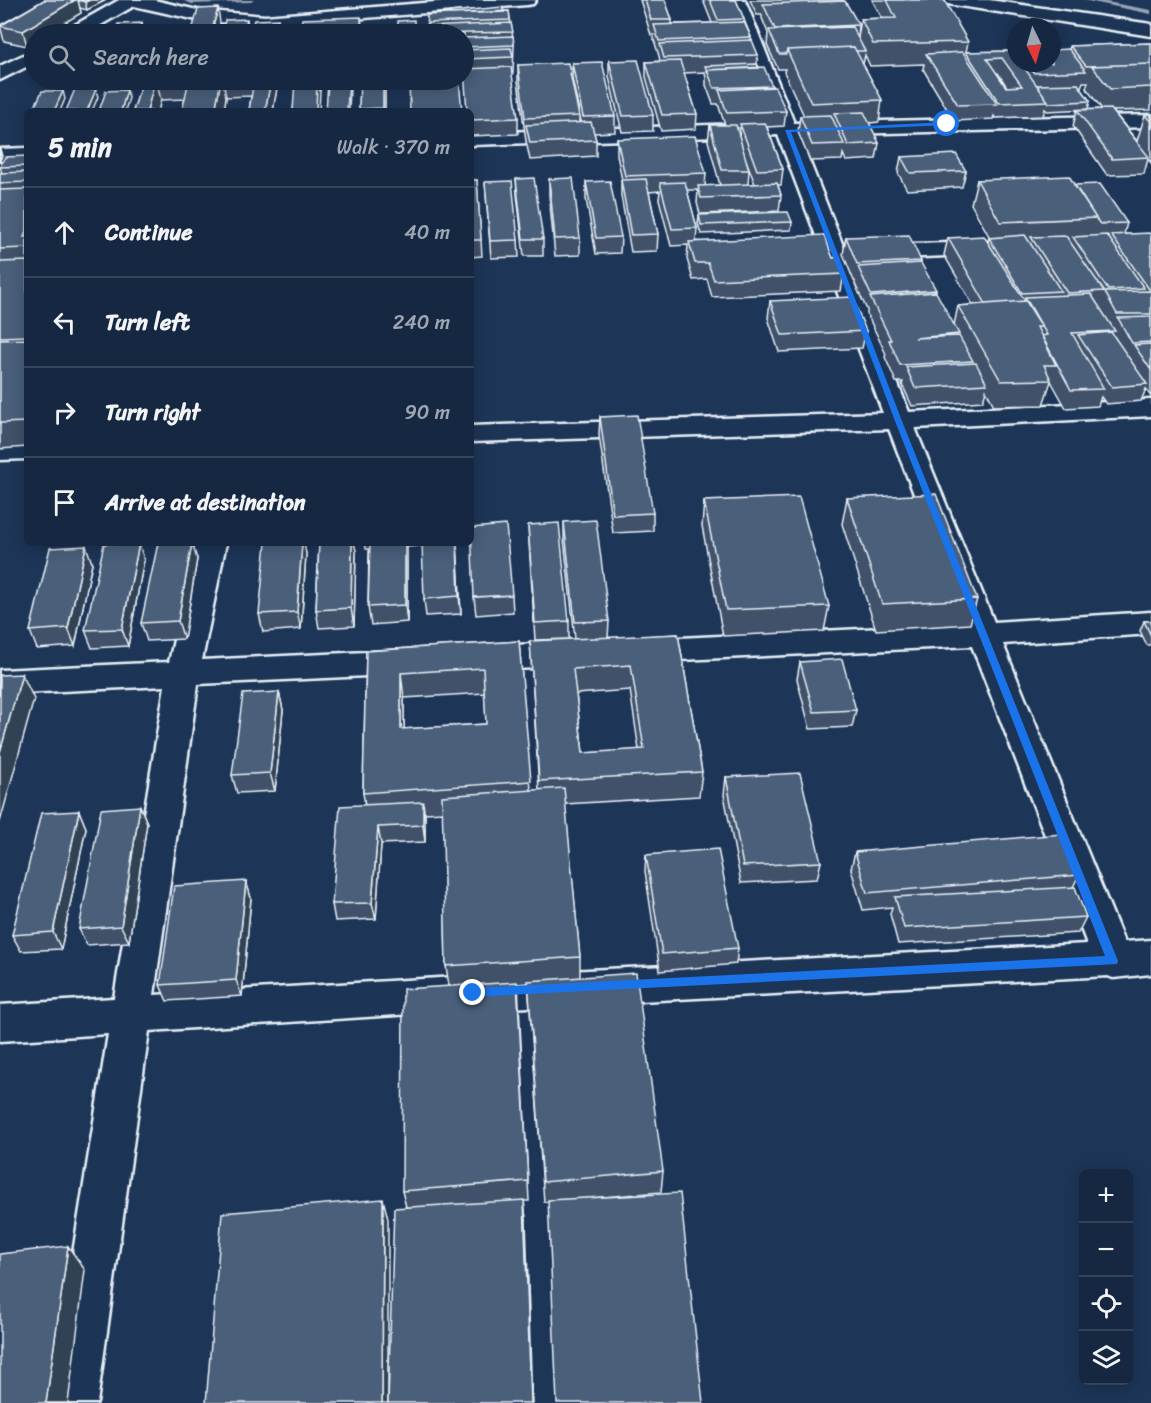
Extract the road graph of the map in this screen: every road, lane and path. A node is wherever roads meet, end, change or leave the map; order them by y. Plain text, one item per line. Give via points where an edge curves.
1 (132, 0) edge
2 (527, 0) edge
3 (736, 0) edge
4 (954, 0) edge
5 (502, 1) edge
6 (90, 24) edge
7 (268, 24) edge
8 (320, 24) edge
9 (1151, 30) edge
10 (24, 50) edge
11 (0, 51) edge
12 (24, 62) edge
13 (0, 75) edge
14 (285, 90) edge
15 (282, 108) edge
16 (1151, 121) edge
17 (788, 130) junction
18 (474, 139) edge
19 (24, 154) edge
20 (0, 155) edge
21 (1011, 249) edge
22 (835, 253) junction
23 (1151, 408) edge
24 (898, 421) junction
25 (474, 434) edge
26 (24, 450) edge
27 (0, 451) edge
28 (210, 546) edge
29 (1151, 623) edge
30 (985, 634) junction
31 (183, 673) junction
32 (0, 682) edge
33 (1151, 957) edge
34 (1113, 961) junction
35 (130, 1015) junction
36 (0, 1023) edge
37 (73, 1403) edge

1 - 6 street
1 - 7 street
2 - 5 street
3 - 17 street
4 - 9 street
5 - 8 street
10 - 11 street
12 - 13 street
14 - 15 street
16 - 17 street
17 - 18 street
17 - 22 street
19 - 20 street
21 - 22 street
22 - 24 street
23 - 24 street
24 - 25 street
24 - 30 street
26 - 27 street
28 - 31 street
29 - 30 street
30 - 31 street
30 - 34 street
31 - 32 street
31 - 35 street
33 - 34 street
34 - 35 street via 473,993
35 - 36 street
35 - 37 street

